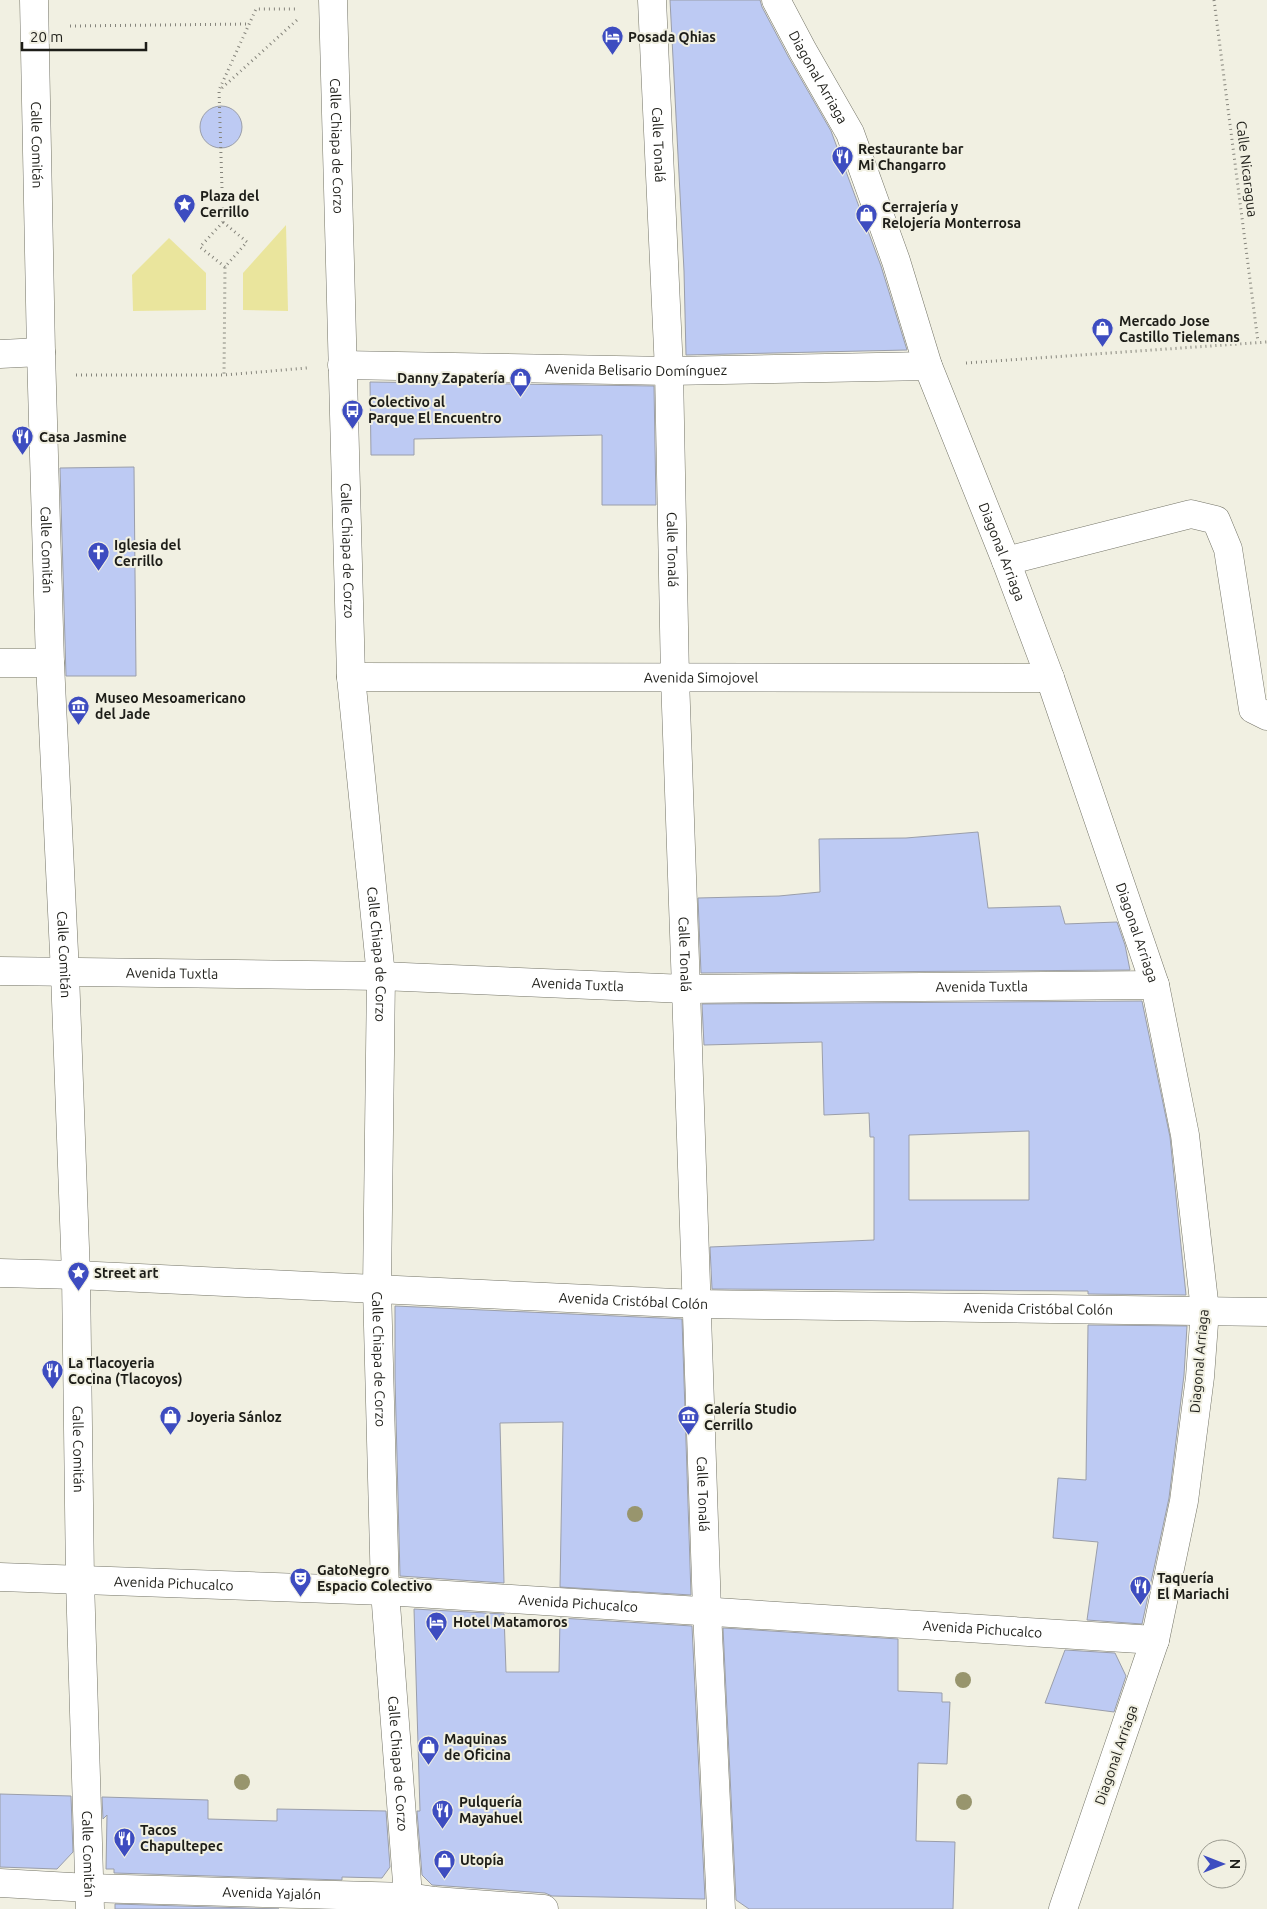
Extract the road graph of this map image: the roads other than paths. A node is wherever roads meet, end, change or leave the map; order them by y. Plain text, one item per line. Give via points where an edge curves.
1 (333, 0) edge
2 (652, 0) edge
3 (776, 0) edge
4 (34, 13) edge
5 (0, 354) edge
6 (41, 364) junction
7 (342, 365) junction
8 (928, 366) junction
9 (669, 371) junction
10 (1006, 560) junction
11 (0, 663) edge
12 (50, 663) junction
13 (351, 677) junction
14 (675, 678) junction
15 (1050, 678) junction
16 (1267, 716) edge
17 (0, 971) edge
18 (65, 973) junction
19 (381, 976) junction
20 (1155, 986) junction
21 (686, 989) junction
22 (0, 1273) edge
23 (76, 1275) junction
24 (377, 1288) junction
25 (696, 1304) junction
26 (1205, 1310) junction
27 (1267, 1312) edge
28 (0, 1577) edge
29 (80, 1580) junction
30 (386, 1591) junction
31 (707, 1611) junction
32 (1155, 1640) junction
33 (0, 1884) edge
34 (90, 1899) edge
35 (408, 1903) edge
36 (544, 1909) edge
37 (720, 1909) edge
38 (1063, 1909) edge

1 - 7 street, Calle Chiapa de Corzo
2 - 9 street, Calle Tonalá
3 - 8 street, Diagonal Arriaga via 850,133 896,262
4 - 6 street, Calle Comitán
5 - 6 street
6 - 12 street, Calle Comitán
7 - 9 street, Avenida Belisario Domínguez
7 - 13 street, Calle Chiapa de Corzo
8 - 9 street, Avenida Belisario Domínguez
8 - 10 street, Diagonal Arriaga
9 - 14 street, Calle Tonalá
10 - 15 street, Diagonal Arriaga
10 - 16 street via 1191,514 1216,520 1228,549 1253,709
11 - 12 street
12 - 18 street, Calle Comitán
13 - 14 street, Avenida Simojovel
13 - 19 street, Calle Chiapa de Corzo
14 - 15 street, Avenida Simojovel
14 - 21 street, Calle Tonalá
15 - 20 street, Diagonal Arriaga
17 - 18 street, Avenida Tuxtla
18 - 19 street, Avenida Tuxtla
18 - 23 street, Calle Comitán
19 - 21 street, Avenida Tuxtla
19 - 24 street, Calle Chiapa de Corzo
20 - 21 street, Avenida Tuxtla
20 - 26 street, Diagonal Arriaga via 1185,1135
21 - 25 street, Calle Tonalá
22 - 23 street, Avenida Cristóbal Colón
23 - 24 street, Avenida Cristóbal Colón
23 - 29 street, Calle Comitán
24 - 25 street, Avenida Cristóbal Colón
24 - 30 street, Calle Chiapa de Corzo
25 - 26 street, Avenida Cristóbal Colón
25 - 31 street, Calle Tonalá
26 - 27 street, Avenida Cristóbal Colón
26 - 32 street, Diagonal Arriaga via 1184,1501
28 - 29 street, Avenida Pichucalco
29 - 30 street, Avenida Pichucalco
29 - 34 street, Calle Comitán
30 - 31 street, Avenida Pichucalco
30 - 35 street, Calle Chiapa de Corzo
31 - 32 street, Avenida Pichucalco
31 - 37 street, Calle Tonalá
32 - 38 street, Diagonal Arriaga
33 - 34 street, Avenida Yajalón
34 - 35 street, Avenida Yajalón
35 - 36 street, Avenida Yajalón via 435,1900

